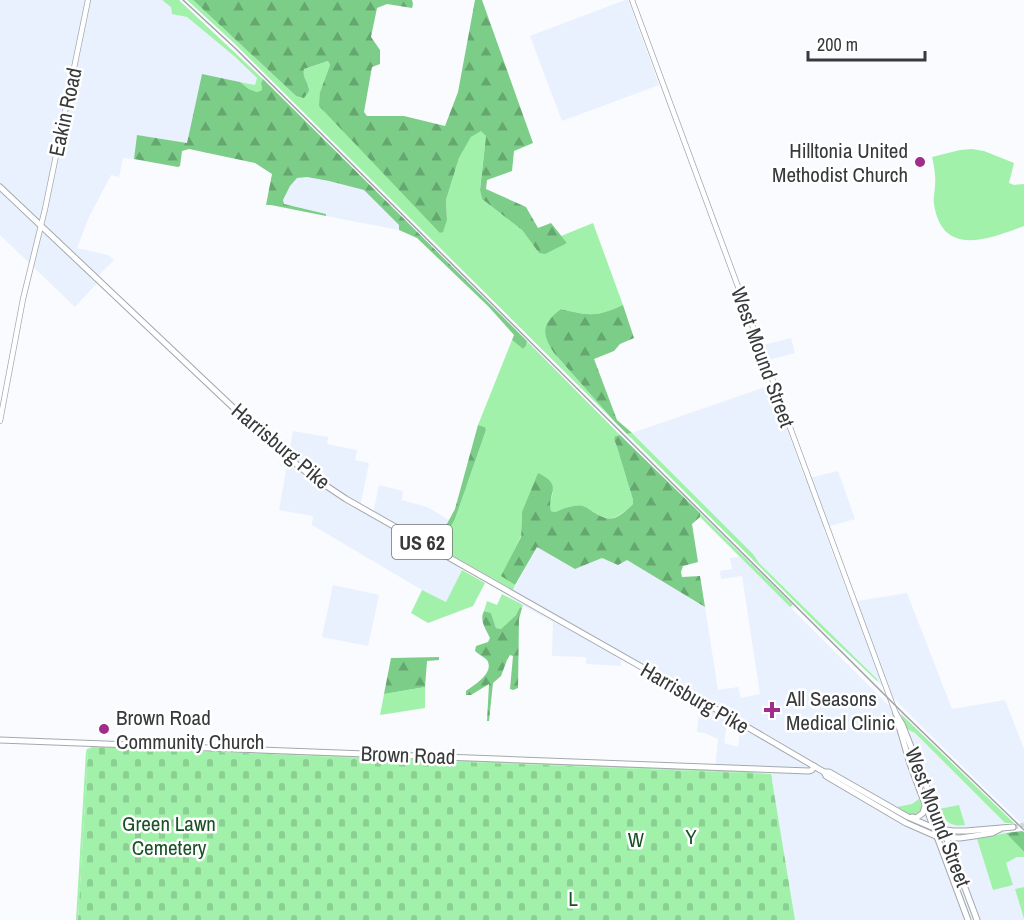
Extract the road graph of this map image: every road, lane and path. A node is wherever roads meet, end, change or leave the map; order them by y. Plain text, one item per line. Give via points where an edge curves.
1 (88, 0) edge
2 (632, 0) edge
3 (0, 187) edge
4 (41, 225) junction
5 (0, 421) edge
6 (896, 714) junction
7 (0, 740) edge
8 (814, 766) junction
9 (824, 772) junction
10 (925, 804) junction
11 (908, 817) junction
12 (1013, 827) tunnel mouth
13 (934, 828) junction
14 (943, 829) junction
15 (1000, 829) junction
16 (938, 837) junction
17 (946, 837) junction
18 (968, 920) edge
19 (977, 920) edge

1 - 4 street, Eakin Road
2 - 6 street, West Mound Street
3 - 4 main road, Harrisburg Pike / US 62
4 - 5 street, Eakin Road
4 - 8 main road, Harrisburg Pike / US 62 via 310,476
6 - 10 main road, West Mound Street
6 - 14 main road, West Mound Street
7 - 8 main road, Brown Road via 809,771
8 - 9 main road, Harrisburg Pike / US 62
9 - 11 main road, Harrisburg Pike / US 62
9 - 16 main road, Harrisburg Pike / US 62 via 906,823
10 - 11 main road via 920,816
10 - 13 main road, West Mound Street
11 - 13 main road, Harrisburg Pike / US 62
12 - 15 main road, US 62
13 - 14 main road, Harrisburg Pike / US 62
13 - 16 main road, West Mound Street
14 - 15 main road, US 62
14 - 17 main road, West Mound Street
15 - 17 main road, US 62 via 974,836
16 - 17 main road, Harrisburg Pike / US 62
16 - 18 main road, West Mound Street
17 - 19 main road, West Mound Street

